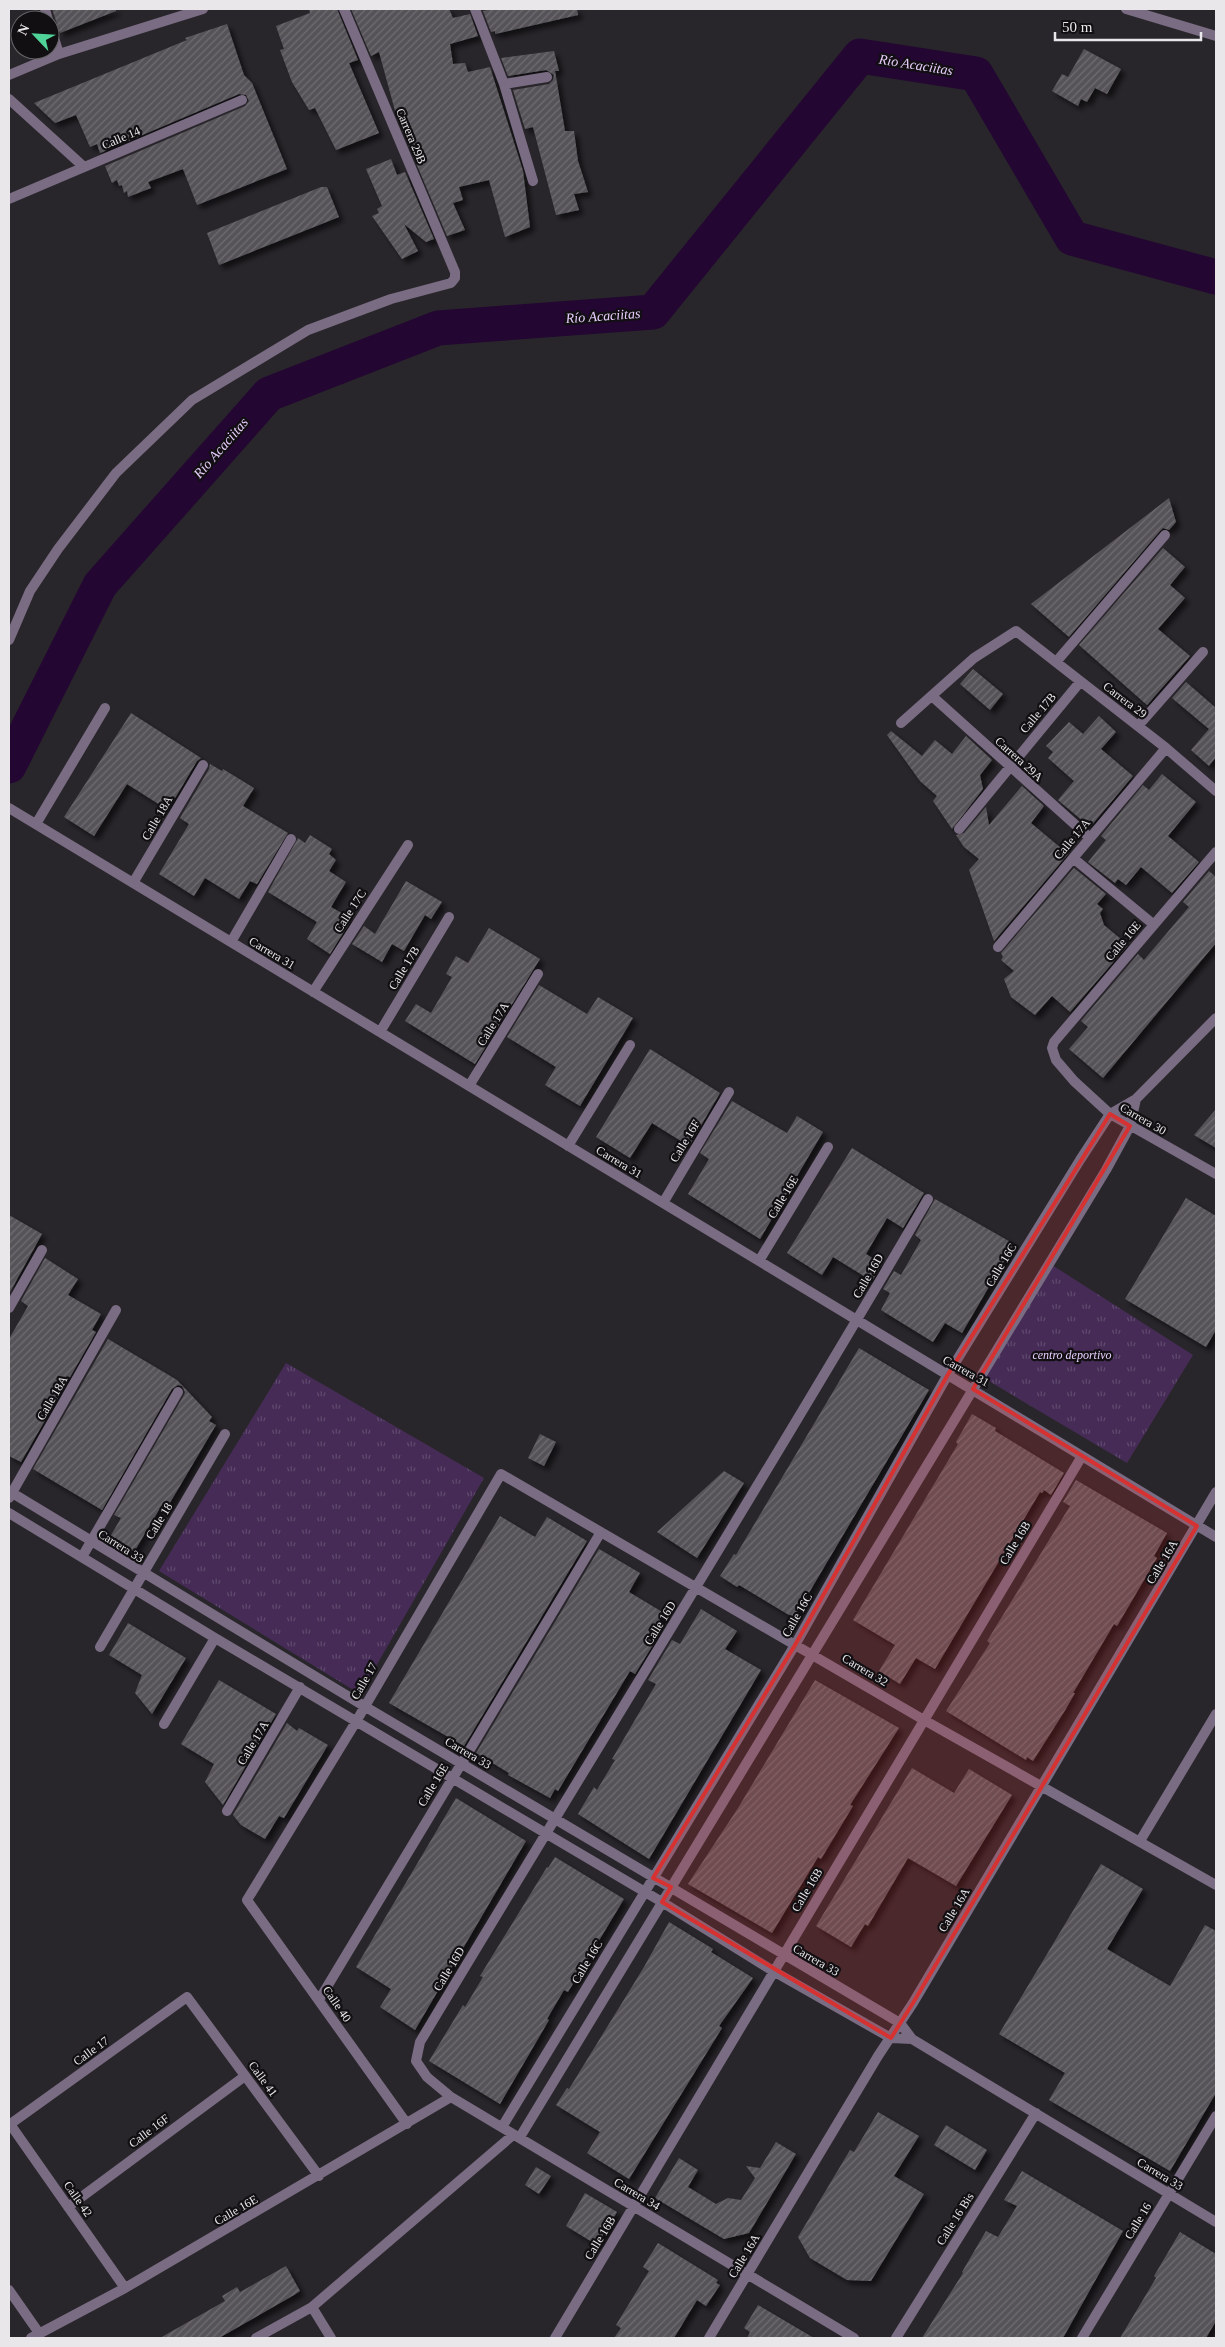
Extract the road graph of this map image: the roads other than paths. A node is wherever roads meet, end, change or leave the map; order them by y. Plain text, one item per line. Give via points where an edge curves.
1 (344, 9) edge
2 (475, 9) edge
3 (1126, 9) edge
4 (196, 10) edge
5 (1216, 36) edge
6 (60, 54) edge
7 (45, 60) edge
8 (9, 75) edge
9 (547, 77) dead end
10 (504, 84) junction
11 (9, 99) edge
12 (242, 100) dead end
13 (84, 167) junction
14 (533, 181) dead end
15 (9, 198) edge
16 (1165, 535) dead end
17 (9, 640) edge
18 (1203, 652) dead end
19 (1056, 662) junction
20 (1080, 682) junction
21 (932, 697) junction
22 (105, 708) dead end
23 (901, 723) dead end
24 (1138, 726) junction
25 (1166, 748) junction
26 (203, 765) dead end
27 (1009, 768) junction
28 (1216, 791) edge
29 (9, 808) edge
30 (36, 824) junction
31 (959, 829) dead end
32 (1090, 838) junction
33 (291, 839) dead end
34 (408, 845) dead end
35 (1216, 852) edge
36 (1073, 858) junction
37 (134, 883) junction
38 (449, 917) dead end
39 (1153, 924) junction
40 (231, 942) junction
41 (998, 947) dead end
42 (538, 974) dead end
43 (313, 992) junction
44 (1215, 1021) edge
45 (380, 1032) junction
46 (630, 1045) dead end
47 (1052, 1048) joint
48 (469, 1086) junction
49 (729, 1092) dead end
50 (1136, 1099) junction
51 (1110, 1114) junction
52 (1130, 1126) junction
53 (568, 1146) junction
54 (828, 1147) dead end
55 (1216, 1174) edge
56 (928, 1199) dead end
57 (663, 1203) junction
58 (42, 1250) dead end
59 (759, 1261) junction
60 (9, 1308) edge
61 (116, 1310) dead end
62 (857, 1320) junction
63 (948, 1376) junction
64 (973, 1388) junction
65 (178, 1392) dead end
66 (225, 1434) dead end
67 (1082, 1456) junction
68 (501, 1474) joint
69 (1216, 1492) edge
70 (10, 1494) edge
71 (9, 1513) edge
72 (1198, 1526) junction
73 (601, 1532) junction
74 (1216, 1537) edge
75 (91, 1542) junction
76 (82, 1557) junction
77 (142, 1574) junction
78 (134, 1588) junction
79 (697, 1588) junction
80 (214, 1638) junction
81 (795, 1644) junction
82 (100, 1647) dead end
83 (812, 1653) junction
84 (300, 1687) junction
85 (364, 1706) junction
86 (1216, 1714) edge
87 (357, 1720) junction
88 (924, 1720) junction
89 (164, 1724) dead end
90 (461, 1764) junction
91 (452, 1778) junction
92 (1042, 1785) junction
93 (227, 1811) dead end
94 (554, 1818) junction
95 (544, 1834) junction
96 (1140, 1841) junction
97 (653, 1878) junction
98 (1216, 1886) edge
99 (671, 1887) junction
100 (644, 1893) junction
101 (247, 1900) joint
102 (662, 1902) junction
103 (783, 1955) junction
104 (773, 1971) junction
105 (187, 1998) joint
106 (319, 2000) junction
107 (900, 2023) junction
108 (891, 2038) junction
109 (912, 2039) junction
110 (416, 2061) joint
111 (245, 2076) junction
112 (451, 2097) junction
113 (1036, 2114) junction
114 (1216, 2116) edge
115 (407, 2124) junction
116 (10, 2125) edge
117 (502, 2128) junction
118 (517, 2136) junction
119 (319, 2176) junction
120 (1169, 2194) junction
121 (633, 2206) junction
122 (68, 2207) junction
123 (1216, 2222) edge
124 (747, 2274) junction
125 (125, 2288) junction
126 (9, 2290) edge
127 (312, 2307) junction
128 (35, 2336) edge
129 (256, 2338) edge
130 (331, 2338) edge
131 (555, 2338) edge
132 (709, 2338) edge
133 (854, 2338) edge
134 (896, 2338) edge
135 (1082, 2338) edge

1 - 17 street, Carrera 29B via 455,278 451,283 391,299 308,330 192,400 116,473 58,549 30,591
2 - 10 street
3 - 5 street
4 - 6 street
7 - 8 street
9 - 10 street
10 - 14 street
11 - 13 street
12 - 13 street, Calle 14
13 - 15 street, Calle 14
16 - 19 street
18 - 24 street
19 - 20 street, Carrera 29
19 - 21 street, Carrera 29 via 1016,631 974,658
20 - 24 street, Carrera 29
20 - 27 street, Calle 17B
21 - 23 street
21 - 27 street, Carrera 29A
22 - 30 street
24 - 25 street, Carrera 29
25 - 28 street, Carrera 29
25 - 32 street, Calle 17A
26 - 37 street, Calle 18A
27 - 31 street, Calle 17B
27 - 32 street, Carrera 29A
29 - 30 street, Carrera 31
30 - 37 street, Carrera 31
32 - 36 street, Calle 17A
33 - 40 street
34 - 43 street, Calle 17C
35 - 39 street, Calle 16E
36 - 39 street
36 - 41 street, Calle 17A
37 - 40 street, Carrera 31
38 - 45 street, Calle 17B
39 - 47 street, Calle 16E
40 - 43 street, Carrera 31
42 - 48 street, Calle 17A
43 - 45 street, Carrera 31
44 - 50 street
45 - 48 street, Carrera 31
46 - 53 street
47 - 51 street, Carrera 30 via 1056,1060 1074,1081
48 - 53 street, Carrera 31
49 - 57 street, Calle 16F
50 - 51 street
50 - 52 street
51 - 52 street, Carrera 30
51 - 63 street, Calle 16C
52 - 55 street, Carrera 30
52 - 64 street
53 - 57 street, Carrera 31
54 - 59 street, Calle 16E
56 - 62 street, Calle 16D
57 - 59 street, Carrera 31
58 - 60 street
59 - 62 street, Carrera 31
61 - 70 street, Calle 18A
62 - 63 street, Carrera 31
62 - 79 street, Calle 16D
63 - 64 street, Carrera 31
63 - 81 street, Calle 16C
64 - 67 street, Carrera 31
64 - 83 street
65 - 75 street
66 - 77 street, Calle 18
67 - 72 street, Carrera 31
67 - 88 street, Calle 16B
68 - 73 street, Carrera 32
68 - 85 street, Calle 17
69 - 72 street, Calle 16A
70 - 75 street, Carrera 33
71 - 76 street, Carrera 33
72 - 74 street, Carrera 31
72 - 92 street, Calle 16A
73 - 79 street, Carrera 32
73 - 90 street, Calle 16E
75 - 76 street
75 - 77 street, Carrera 33
76 - 78 street, Carrera 33
77 - 78 street, Calle 18
77 - 85 street, Carrera 33
78 - 80 street, Carrera 33
78 - 82 street, Calle 18
79 - 81 street, Carrera 32
79 - 94 street, Calle 16D
80 - 84 street, Carrera 33
80 - 89 street
81 - 83 street, Carrera 32
81 - 97 street, Calle 16C
83 - 88 street, Carrera 32
83 - 99 street
84 - 87 street, Carrera 33
84 - 93 street, Calle 17A
85 - 87 street, Calle 17
85 - 90 street, Carrera 33
86 - 96 street
87 - 91 street, Carrera 33
87 - 101 street, Calle 17
88 - 92 street, Carrera 32
88 - 103 street, Calle 16B
90 - 91 street, Calle 16E
90 - 94 street, Carrera 33
91 - 95 street, Carrera 33
91 - 106 street, Calle 16E
92 - 96 street, Carrera 32
92 - 107 street, Calle 16A
94 - 95 street, Calle 16D
94 - 97 street, Carrera 33
95 - 100 street, Carrera 33
95 - 110 street, Calle 16D via 420,2042
96 - 98 street, Carrera 32
97 - 99 street, Carrera 33
97 - 100 street, Calle 16C
99 - 102 street
99 - 103 street, Carrera 33
100 - 102 street, Carrera 33
100 - 117 street, Calle 16C
101 - 106 street, Calle 40
102 - 104 street, Carrera 33
102 - 118 street
103 - 104 street, Calle 16B
103 - 107 street, Carrera 33
104 - 108 street, Carrera 33
104 - 121 street, Calle 16B
105 - 111 street, Calle 41
105 - 116 street, Calle 17
106 - 115 street, Calle 40
107 - 108 street, Calle 16A
107 - 109 street, Carrera 33
108 - 109 street, Carrera 33
108 - 124 street, Calle 16A
109 - 113 street, Carrera 33
110 - 112 street, Carrera 34 via 427,2077
111 - 119 street, Calle 41
111 - 122 street, Calle 16F
112 - 115 street, Calle 16E
112 - 117 street, Carrera 34
113 - 120 street, Carrera 33
113 - 134 street, Calle 16 Bis
114 - 120 street, Calle 16
115 - 119 street, Calle 16E
116 - 122 street, Calle 42
117 - 118 street, Carrera 34
118 - 121 street, Carrera 34
118 - 127 street
119 - 125 street, Calle 16E
120 - 123 street, Carrera 33
120 - 135 street, Calle 16
121 - 124 street, Carrera 34
121 - 131 street, Calle 16B
122 - 125 street, Calle 42
124 - 132 street, Calle 16A
124 - 133 street, Carrera 34
125 - 128 street, Calle 16E
126 - 128 street
127 - 129 street
127 - 130 street

